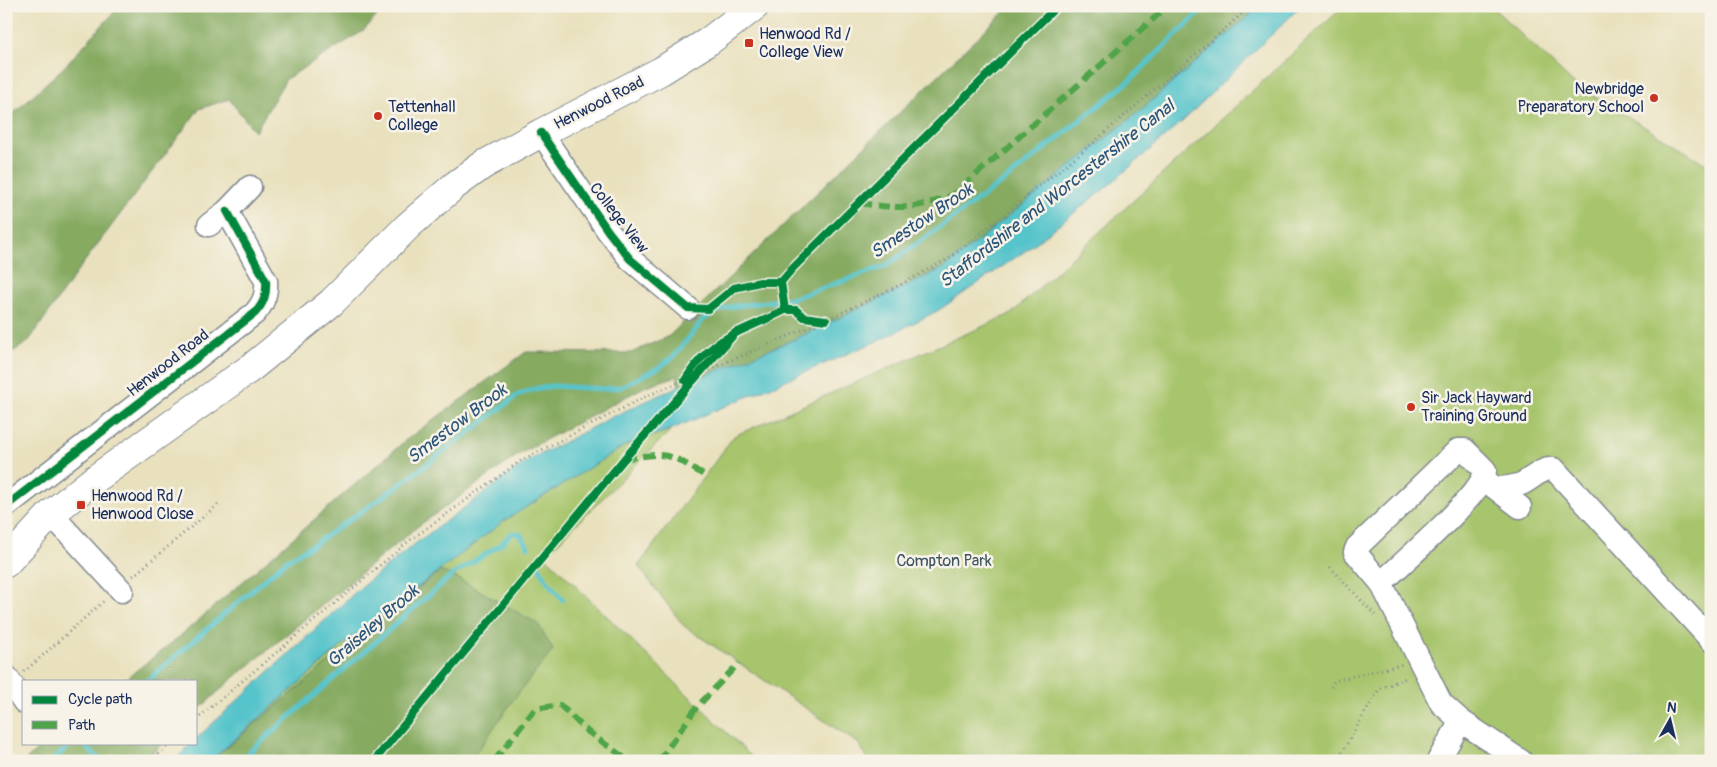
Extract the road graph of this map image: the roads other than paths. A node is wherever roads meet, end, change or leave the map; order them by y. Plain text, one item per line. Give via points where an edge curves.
1 (755, 6) edge
2 (541, 133) junction
3 (250, 187) dead end
4 (228, 211) junction
5 (209, 226) dead end
6 (688, 308) dead end
7 (1490, 483) junction
8 (6, 506) edge
9 (1520, 507) dead end
10 (51, 514) junction
11 (6, 562) edge
12 (1381, 583) junction
13 (122, 591) dead end
14 (1711, 640) edge
15 (6, 676) edge
16 (22, 699) edge
17 (1461, 721) junction
18 (1438, 761) edge
19 (1521, 761) edge

1 - 2 main road, Henwood Road via 709,41 661,71
2 - 6 street, College View via 630,259
2 - 10 main road, Henwood Road via 483,165 454,186 408,226 332,302 290,337
3 - 4 street
4 - 5 street
4 - 8 street, Henwood Road via 266,281 263,304
7 - 9 street
7 - 12 street
7 - 12 street via 1485,470 1465,450 1458,450 1357,547 1356,556
7 - 14 street via 1510,488 1523,484 1544,470 1554,469 1600,508
10 - 11 main road, Henwood Road
10 - 13 street
12 - 17 street via 1435,694
15 - 16 street
17 - 18 street
17 - 19 street

